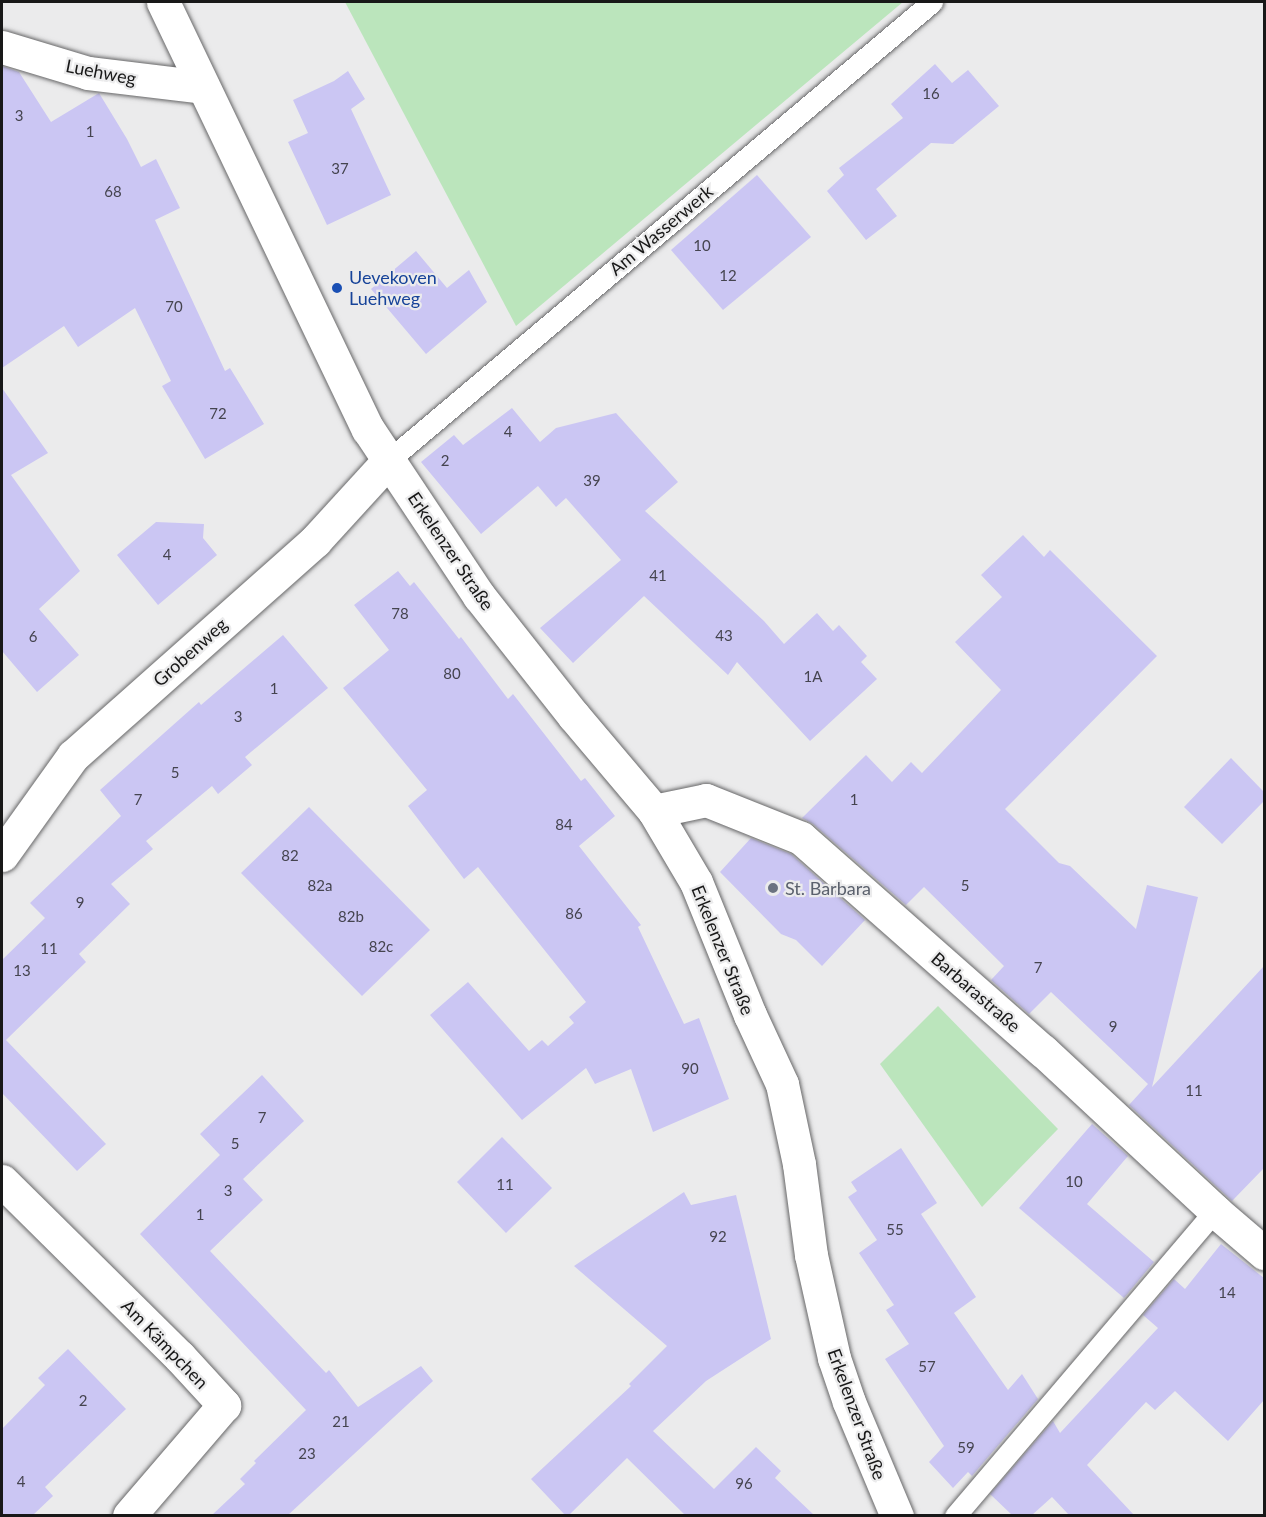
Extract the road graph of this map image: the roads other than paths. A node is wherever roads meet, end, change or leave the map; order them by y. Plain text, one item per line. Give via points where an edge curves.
1 (163, 2) edge
2 (932, 2) edge
3 (2, 47) edge
4 (203, 87) junction
5 (390, 459) junction
6 (654, 811) junction
7 (2, 855) edge
8 (2, 1181) edge
9 (1215, 1210) junction
10 (1264, 1253) edge
11 (129, 1515) edge
12 (897, 1515) edge
13 (955, 1515) edge

1 - 4 street, Erkelenzer Straße
2 - 5 lane, Am Wasserwerk
3 - 4 street, Luehweg via 88,73
4 - 5 street, Erkelenzer Straße via 368,429
5 - 6 street, Erkelenzer Straße via 479,596
5 - 7 street, Grobenweg via 315,541 73,756
6 - 9 street, Barbarastraße via 706,800 801,838 1043,1051
6 - 12 street, Erkelenzer Straße via 696,882 782,1084 799,1164 811,1255 834,1358
8 - 11 street, Am Kämpchen via 224,1405
9 - 10 street, Barbarastraße
9 - 13 lane

